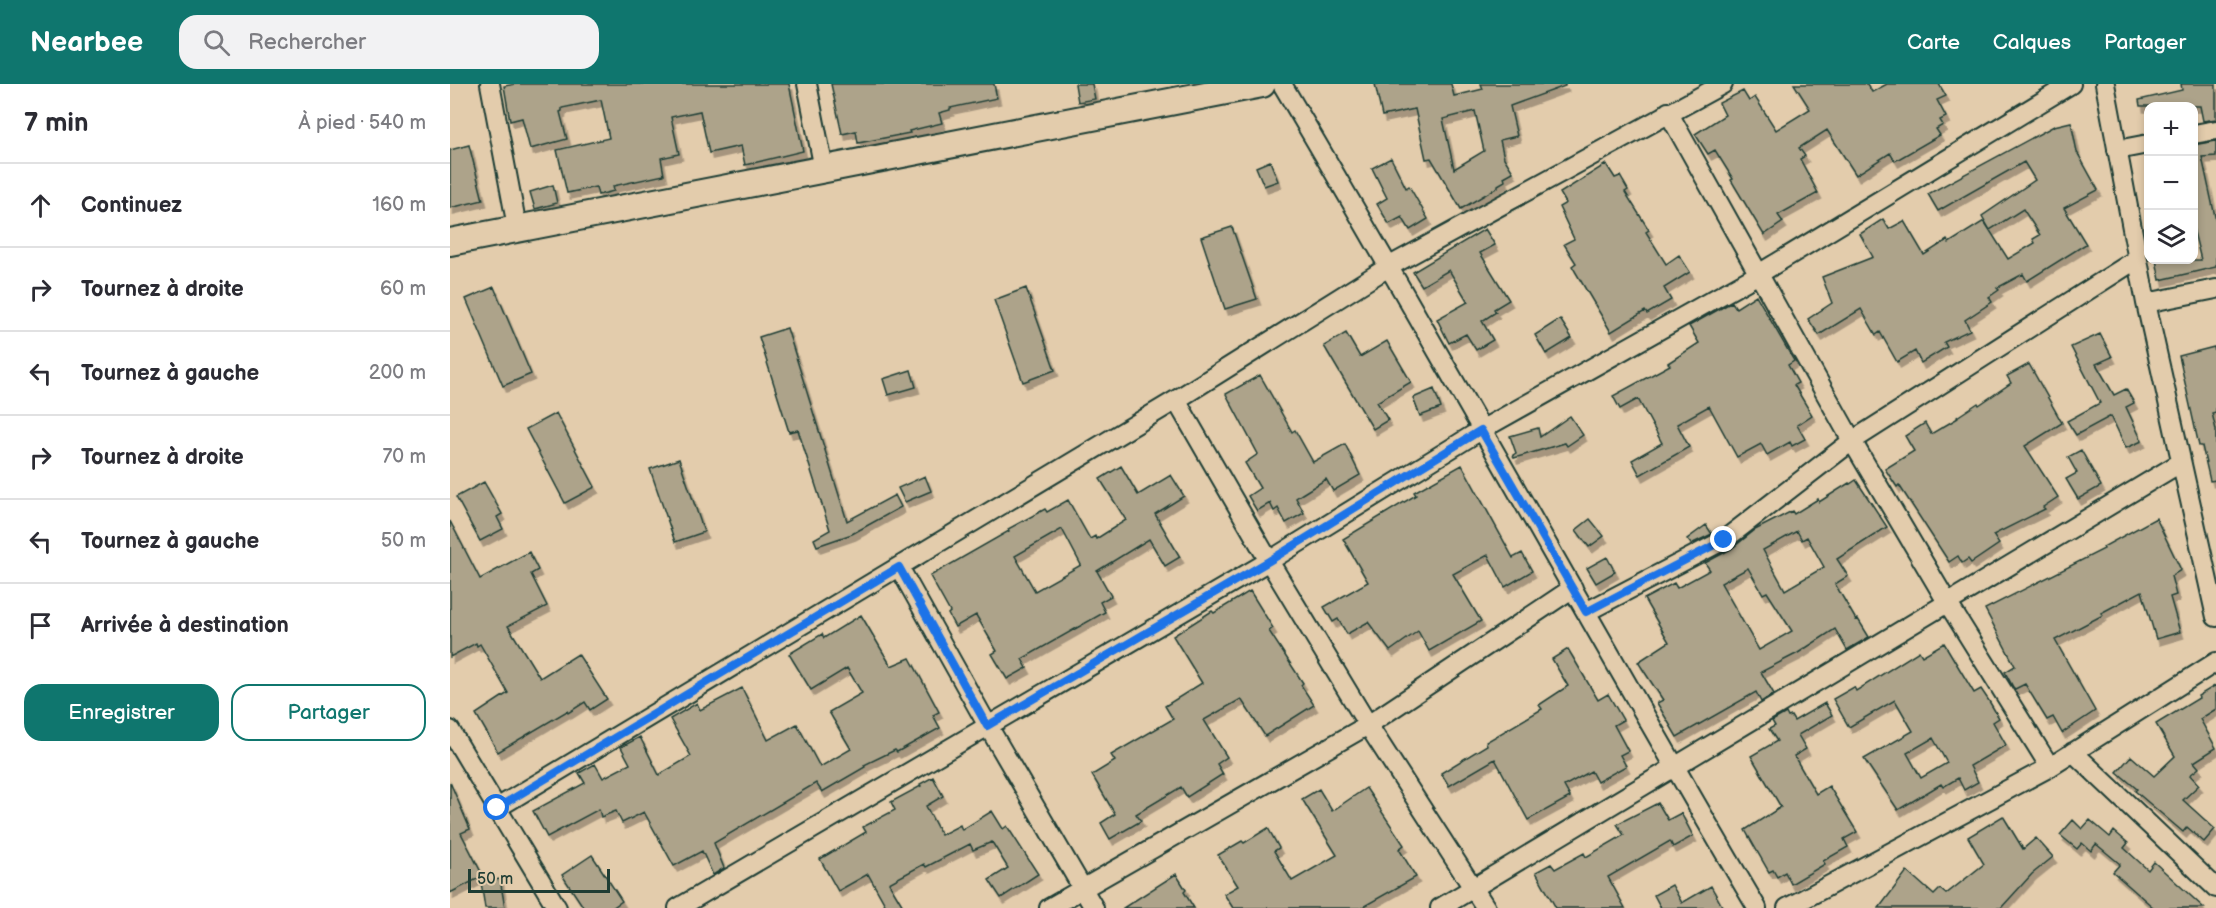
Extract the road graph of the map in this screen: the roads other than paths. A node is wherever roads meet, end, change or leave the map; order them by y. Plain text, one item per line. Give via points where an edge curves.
1 (490, 84) edge
2 (807, 84) edge
3 (1262, 84) edge
4 (1282, 84) edge
5 (1723, 84) edge
6 (2071, 84) edge
7 (2105, 84) edge
8 (1668, 112) junction
9 (2216, 130) edge
10 (2198, 133) edge
11 (2144, 145) edge
12 (2117, 150) junction
13 (824, 169) junction
14 (517, 227) junction
15 (450, 242) edge
16 (2137, 259) junction
17 (1390, 266) junction
18 (1757, 274) junction
19 (2216, 289) edge
20 (2146, 303) junction
21 (1176, 400) junction
22 (1481, 430) junction
23 (1852, 441) junction
24 (2180, 463) junction
25 (1269, 561) junction
26 (899, 567) junction
27 (1573, 588) junction
28 (1947, 602) junction
29 (1586, 612) junction
30 (2216, 617) edge
31 (2216, 662) edge
32 (1368, 725) junction
33 (987, 726) junction
34 (450, 730) edge
35 (2073, 752) junction
36 (2050, 767) junction
37 (1674, 768) junction
38 (497, 808) junction
39 (1083, 888) junction
40 (1474, 888) junction
41 (2216, 888) edge
42 (557, 908) edge
43 (678, 908) edge
44 (1049, 908) edge
45 (1094, 908) edge
46 (1440, 908) edge
47 (1486, 908) edge
48 (1758, 908) edge
49 (1787, 908) edge

1 - 14 street
2 - 13 street
3 - 13 street
4 - 17 street
5 - 8 street
6 - 18 street
7 - 12 street
8 - 17 street
8 - 18 street
9 - 10 street
11 - 12 street
12 - 16 street
13 - 14 street
14 - 15 street
16 - 20 street
16 - 23 street
17 - 21 street
17 - 22 street
18 - 22 street
18 - 23 street
19 - 20 street
20 - 24 street
21 - 25 street
21 - 26 street
22 - 25 street
22 - 27 street
23 - 28 street
23 - 29 street via 1724,540
24 - 28 street
24 - 30 street
25 - 32 street
25 - 33 street
26 - 33 street
26 - 38 street
27 - 29 street
27 - 32 street
28 - 36 street
28 - 37 street
29 - 37 street
31 - 35 street
32 - 39 street
32 - 40 street
33 - 39 street
33 - 43 street
34 - 38 street
35 - 36 street
35 - 41 street
36 - 49 street
37 - 40 street
37 - 48 street
38 - 42 street
39 - 44 street
39 - 45 street
40 - 46 street
40 - 47 street

